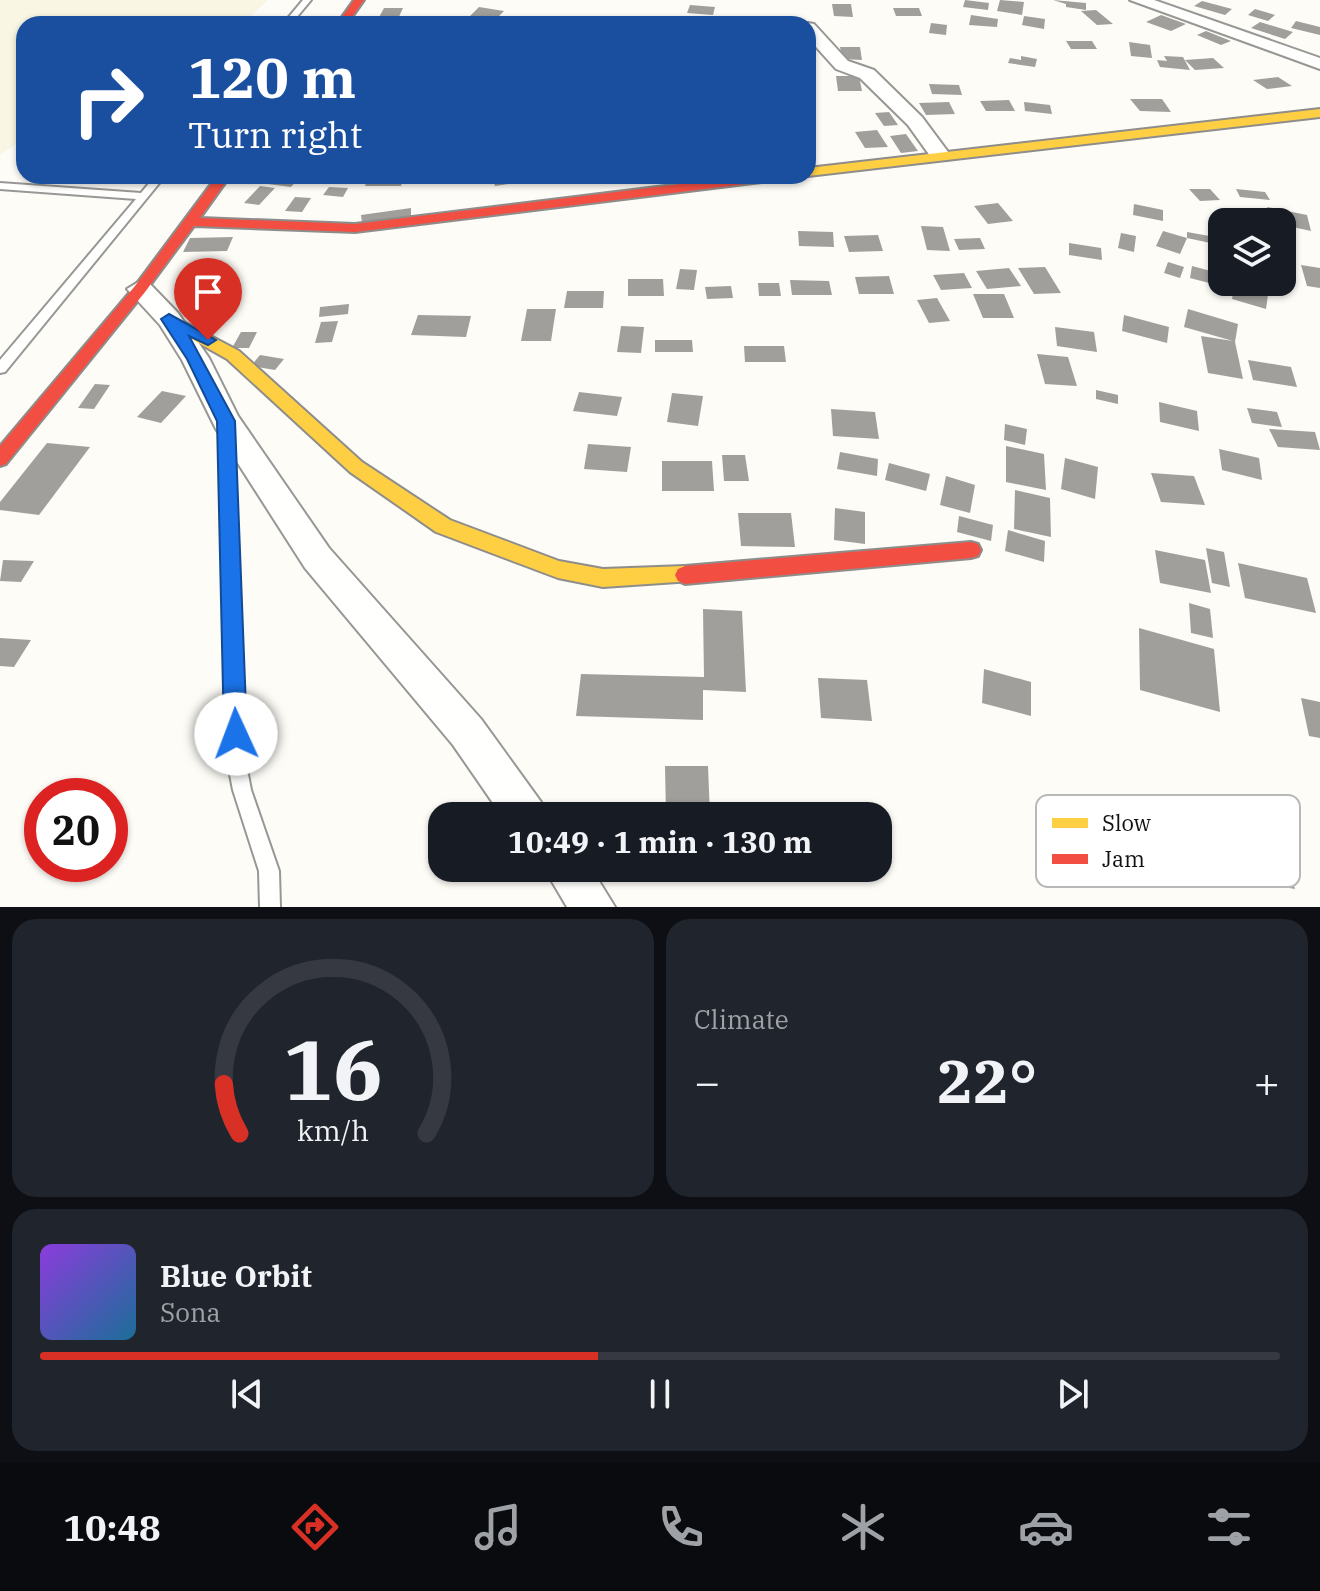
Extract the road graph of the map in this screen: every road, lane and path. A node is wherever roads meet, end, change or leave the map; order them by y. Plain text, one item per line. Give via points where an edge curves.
1 (307, 0) edge
2 (1138, 0) edge
3 (294, 16) edge
4 (816, 36) edge
5 (1320, 64) edge
6 (1320, 113) edge
7 (940, 156) junction
8 (816, 171) edge
9 (154, 184) edge
10 (218, 184) edge
11 (713, 184) edge
12 (0, 186) edge
13 (144, 196) junction
14 (187, 222) junction
15 (140, 289) junction
16 (169, 319) junction
17 (0, 369) edge
18 (226, 421) junction
19 (0, 459) edge
20 (971, 550) dead end
21 (517, 802) edge
22 (575, 882) edge
23 (270, 907) edge
24 (593, 907) edge

1 - 3 lane
2 - 5 street
4 - 7 street via 842,65 867,74 915,121
6 - 7 street
7 - 8 street
9 - 13 lane
10 - 14 street
11 - 14 street via 355,228
12 - 13 lane
13 - 17 lane
14 - 15 street
15 - 16 street
15 - 19 street
16 - 18 street
16 - 20 street via 233,355 397,498 443,526 558,569 603,578 664,577
18 - 21 street via 317,558 467,732
18 - 23 lane via 237,764 269,871
22 - 24 street

